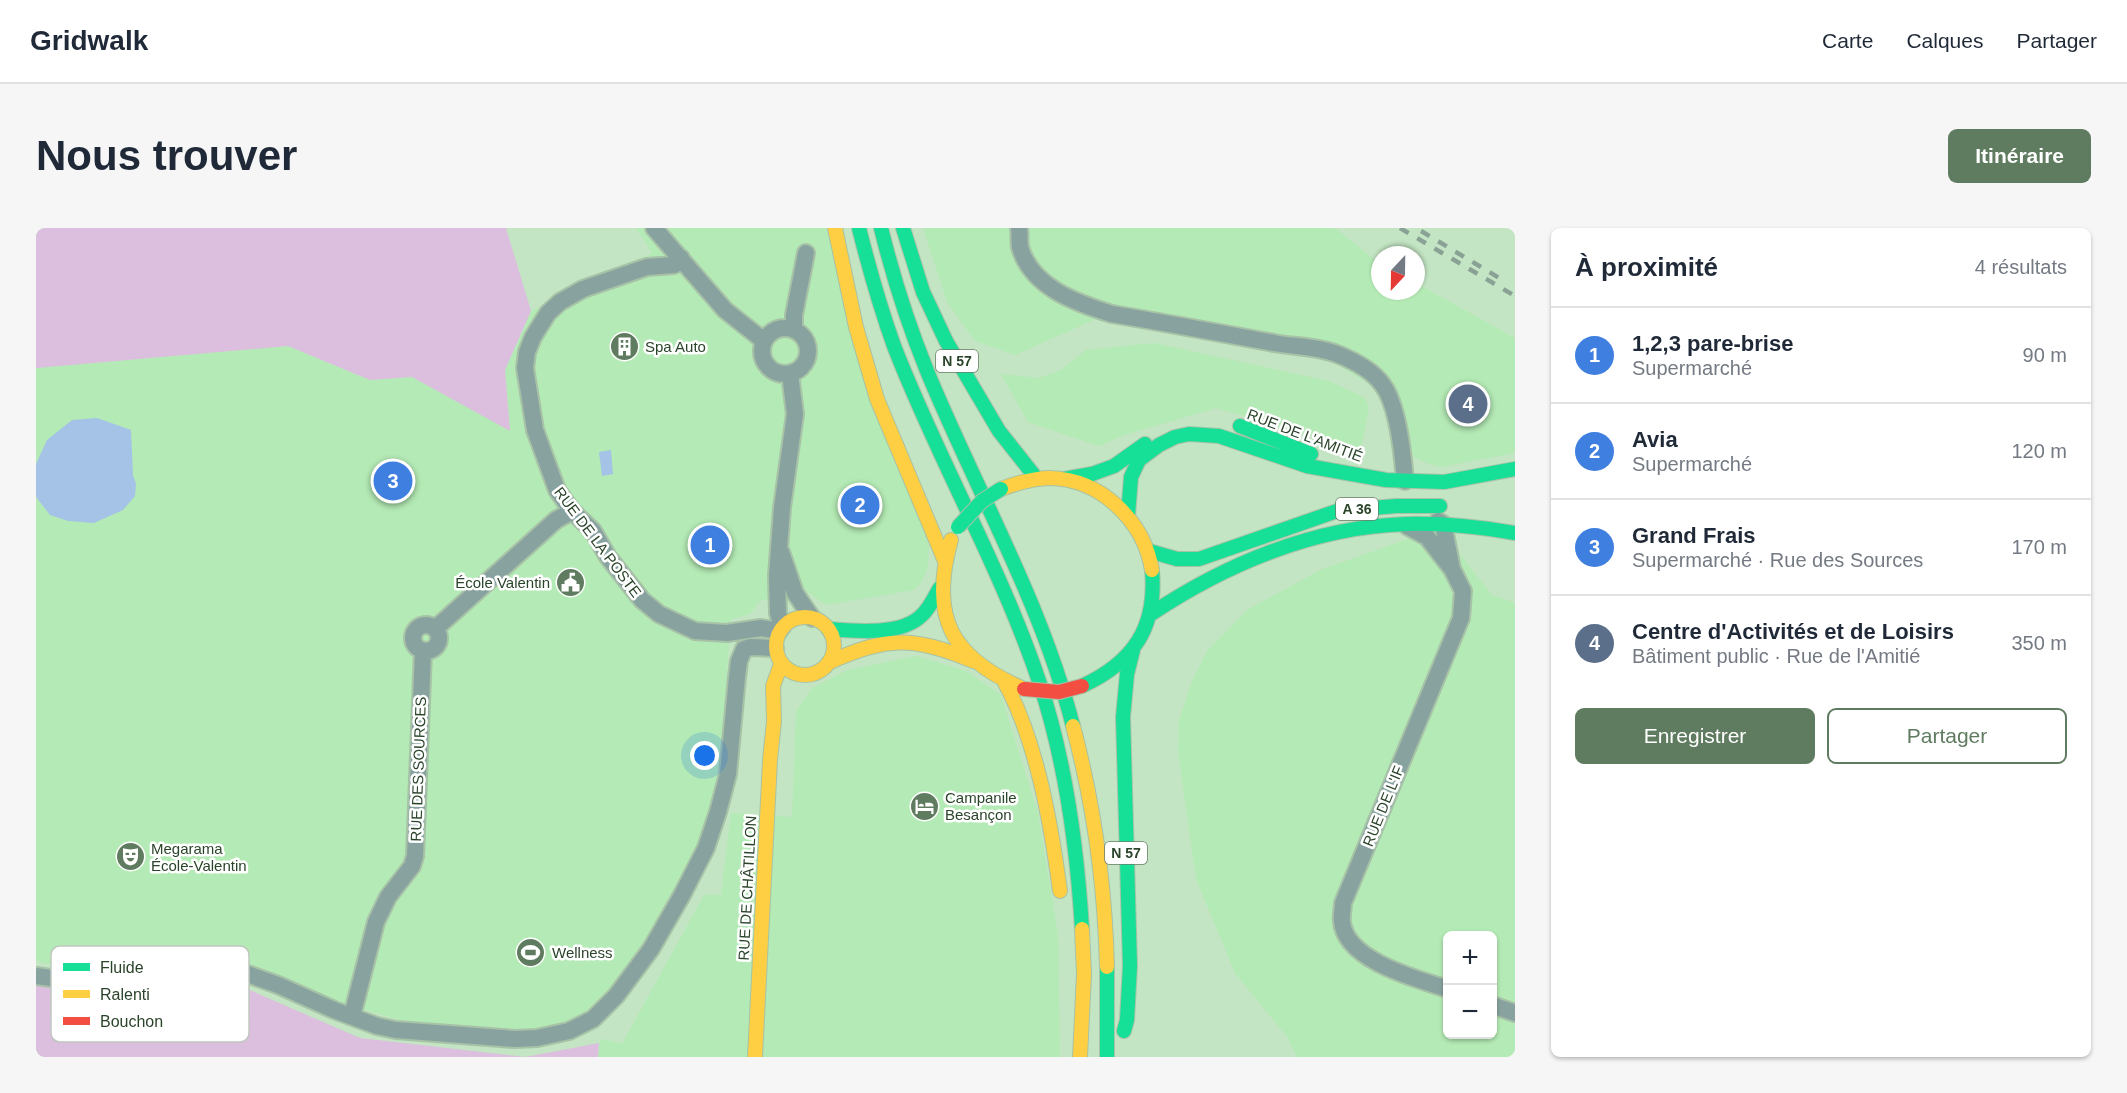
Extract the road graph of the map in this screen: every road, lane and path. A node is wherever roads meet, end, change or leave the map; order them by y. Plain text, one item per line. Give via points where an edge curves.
1 (654, 228) edge
2 (835, 228) edge
3 (858, 228) edge
4 (881, 228) edge
5 (903, 228) edge
6 (1019, 228) edge
7 (806, 253) dead end
8 (681, 258) junction
9 (794, 330) junction
10 (764, 341) junction
11 (790, 374) junction
12 (1202, 421) dead end
13 (1229, 423) dead end
14 (1515, 469) edge
15 (1369, 477) junction
16 (1038, 479) junction
17 (1064, 479) junction
18 (1405, 481) junction
19 (1396, 506) junction
20 (1455, 507) dead end
21 (572, 511) junction
22 (1128, 515) junction
23 (1443, 524) junction
24 (1404, 525) junction
25 (1515, 533) edge
26 (780, 548) junction
27 (1149, 551) junction
28 (944, 559) junction
29 (1452, 569) junction
30 (940, 588) junction
31 (1151, 614) junction
32 (812, 618) junction
33 (781, 629) junction
34 (828, 629) junction
35 (1133, 650) junction
36 (778, 656) junction
37 (972, 661) junction
38 (828, 663) junction
39 (1005, 683) junction
40 (786, 699) dead end
41 (774, 721) junction
42 (1062, 907) dead end
43 (249, 975) edge
44 (36, 976) edge
45 (51, 978) edge
46 (1070, 981) dead end
47 (1443, 987) edge
48 (1497, 1007) edge
49 (1515, 1013) edge
50 (352, 1016) junction
51 (755, 1057) edge
52 (1071, 1057) edge
53 (1080, 1057) edge
54 (1107, 1057) edge
55 (1117, 1057) edge

1 - 8 street
2 - 28 main road via 846,288 886,424
3 - 53 main road via 895,346 998,575 1051,719 1067,791 1079,885 1083,980
4 - 54 main road, N 57 via 915,338 1034,604 1081,750 1105,913
5 - 16 main road, N 57 via 923,292 946,341 999,431
6 - 18 street via 1020,247 1038,278 1088,307 1324,350 1358,364 1384,385 1394,410
7 - 9 street
8 - 10 street via 725,310
8 - 21 street, RUE DE LA POSTE via 674,265 647,267 584,289 548,313 533,337 525,368 535,430 558,490
9 - 10 street via 774,331
9 - 11 street via 804,339 808,352 803,365
10 - 11 street via 762,354 768,366
11 - 26 street via 795,414
12 - 17 main road via 1156,435 1114,466
13 - 15 main road, RUE DE L'AMITIÉ
14 - 18 main road, RUE DE L'AMITIÉ via 1434,483
15 - 18 main road, RUE DE L'AMITIÉ
15 - 22 main road, RUE DE L'AMITIÉ via 1307,466 1224,438 1188,434 1157,445 1135,465
16 - 17 main road, N 57
16 - 28 main road, N 57, bridge via 1001,489 982,501 958,527
17 - 22 main road, N 57 via 1096,490
19 - 20 main road, A 36
19 - 23 street via 1421,510
19 - 27 main road, A 36 via 1337,511 1193,561 1178,561
21 - 33 street, RUE DE LA POSTE via 593,531 627,583 658,614 706,633
21 - 50 street, RUE DES SOURCES via 556,520 435,629 427,625 414,631 414,645 423,651 415,856 376,922
22 - 27 main road, N 57
23 - 24 main road, A 36
23 - 25 main road, A 36
23 - 29 street
24 - 29 street via 1427,537
24 - 31 main road, A 36 via 1370,526 1277,549 1189,589
26 - 32 street via 795,593
26 - 33 street via 777,613
27 - 31 main road, N 57 via 1154,572
28 - 30 main road, N 57
29 - 47 street, RUE DE L'IF via 1463,591 1461,618 1343,903 1342,924 1350,941 1364,954 1388,968
30 - 34 main road, N 57 via 921,617 912,623 868,631
30 - 37 main road, N 57 via 948,623
31 - 35 main road, N 57
32 - 33 main road via 796,618
32 - 34 main road
33 - 36 main road
34 - 38 main road via 834,648
35 - 39 main road, N 57, bridge via 1101,678 1059,692
35 - 55 main road, N 57 via 1124,690 1130,966 1127,1020
36 - 38 main road via 803,680
36 - 41 main road, RUE DE CHÂTILLON via 773,686
36 - 50 street via 751,646 744,649 739,661 728,774 706,848 651,949 616,996 593,1019 569,1031 515,1039 396,1030
37 - 38 main road, N 57 via 919,643 877,646
37 - 39 main road, N 57
39 - 42 main road via 1020,714 1036,765
40 - 41 main road, RUE DE CHÂTILLON
41 - 51 main road, RUE DE CHÂTILLON
43 - 50 street
44 - 45 street
46 - 52 main road
48 - 49 street

